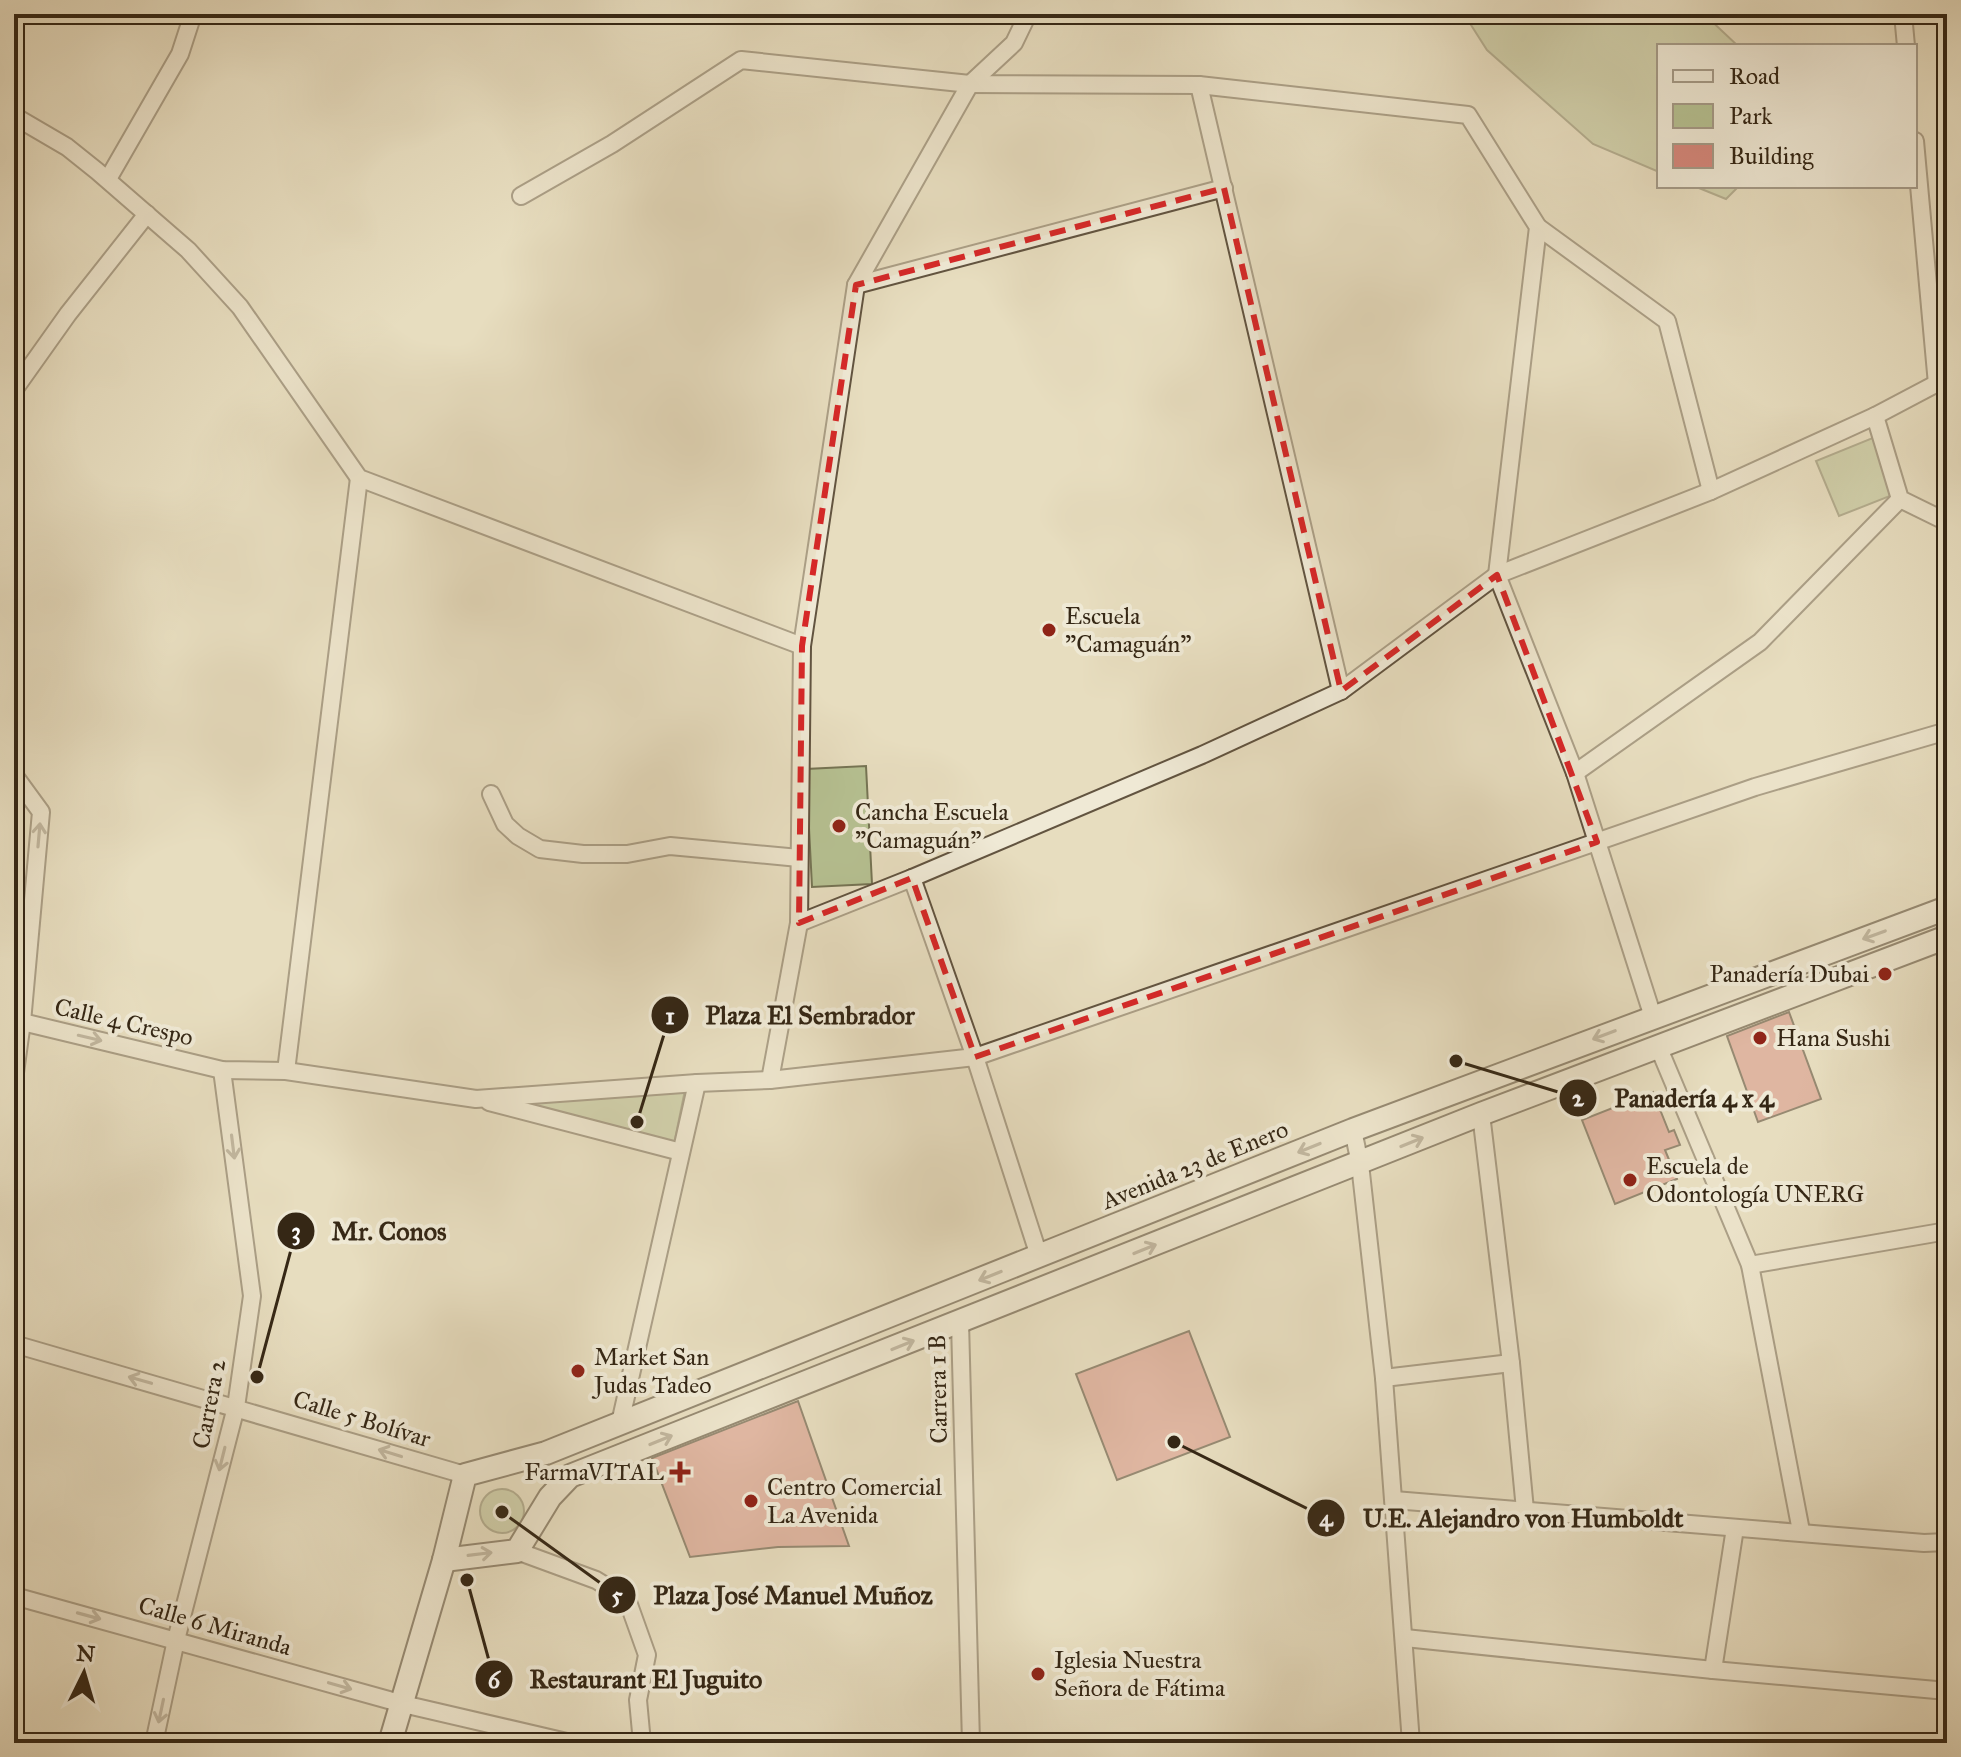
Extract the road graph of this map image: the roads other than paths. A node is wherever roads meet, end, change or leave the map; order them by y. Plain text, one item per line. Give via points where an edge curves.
1 (193, 14) edge
2 (1028, 14) edge
3 (1903, 14) edge
4 (1906, 44) edge
5 (970, 84) junction
6 (1199, 85) junction
7 (14, 116) edge
8 (1917, 159) edge
9 (108, 179) junction
10 (1224, 188) junction
11 (521, 196) dead end
12 (147, 214) junction
13 (1538, 227) junction
14 (856, 285) junction
15 (1942, 381) edge
16 (14, 390) edge
17 (1875, 416) junction
18 (359, 478) junction
19 (1711, 491) junction
20 (1900, 499) junction
21 (1947, 522) edge
22 (1497, 575) junction
23 (802, 646) junction
24 (1341, 691) junction
25 (1947, 731) edge
26 (1575, 773) junction
27 (14, 775) edge
28 (491, 794) dead end
29 (1597, 842) junction
30 (799, 858) junction
31 (912, 878) junction
32 (1947, 908) edge
33 (799, 923) junction
34 (1947, 937) edge
35 (1653, 1017) junction
36 (18, 1021) edge
37 (1658, 1046) junction
38 (975, 1057) junction
39 (222, 1070) junction
40 (286, 1071) junction
41 (14, 1080) edge
42 (770, 1080) junction
43 (697, 1083) junction
44 (476, 1099) junction
45 (1481, 1114) junction
46 (1353, 1130) junction
47 (681, 1152) junction
48 (1360, 1164) junction
49 (1947, 1231) edge
50 (1039, 1256) junction
51 (1750, 1265) junction
52 (960, 1322) junction
53 (14, 1344) edge
54 (1511, 1363) junction
55 (1384, 1378) junction
56 (236, 1407) junction
57 (620, 1423) junction
58 (465, 1475) junction
59 (1394, 1500) junction
60 (1525, 1510) junction
61 (1735, 1528) junction
62 (1801, 1531) junction
63 (1947, 1542) edge
64 (517, 1551) junction
65 (444, 1560) junction
66 (14, 1596) edge
67 (1405, 1638) junction
68 (176, 1640) junction
69 (1713, 1670) junction
70 (1947, 1691) edge
71 (403, 1704) junction
72 (563, 1742) edge
73 (154, 1743) edge
74 (390, 1743) edge
75 (642, 1743) edge
76 (971, 1743) edge
77 (1411, 1743) edge

1 - 9 street via 180,54
2 - 5 street via 1014,43
3 - 4 street
5 - 6 street
5 - 11 street via 741,60
5 - 14 street
6 - 10 street
6 - 13 street via 1468,115
7 - 9 street
8 - 15 street
9 - 12 street
10 - 14 street
10 - 24 street
12 - 16 street
12 - 18 street via 240,307
13 - 19 street via 1667,321
13 - 22 street
14 - 23 street
15 - 17 street
17 - 19 street
17 - 20 street
18 - 23 street
18 - 40 street
19 - 22 street
20 - 21 street
20 - 26 street via 1760,642
22 - 24 street
22 - 26 street
23 - 30 street
24 - 31 street
25 - 29 street via 1755,787
26 - 29 street
36 -> 27 street via 41,812
28 - 30 street via 505,824 540,849 632,854 670,846
29 - 35 street
29 - 38 street
30 - 33 street
31 - 33 street
31 - 38 street
32 -> 35 main road, Avenida 23 de Enero
33 - 42 street
34 - 37 main road
35 -> 46 main road, Avenida 23 de Enero
36 -> 39 street, Calle 4 Crespo
36 - 41 street
37 - 45 main road
37 - 51 street
38 - 42 street
38 - 50 street
39 - 40 street, Calle 4 Crespo
39 -> 56 street, Carrera 2 via 252,1296
40 - 44 street, Calle 4 Crespo
42 - 43 street
43 - 44 street
43 - 47 street
44 - 47 street
48 -> 45 main road
45 - 54 street
46 - 48 street
46 -> 50 main road, Avenida 23 de Enero
47 - 57 street
52 -> 48 main road
48 - 55 street
49 - 51 street
50 -> 57 main road, Avenida 23 de Enero
51 - 62 street
64 -> 52 main road via 550,1497 570,1476
52 - 76 street, Carrera 1 B
56 -> 53 street, Calle 5 Bolívar
54 - 55 street
54 - 60 street
55 - 59 street
58 -> 56 street, Calle 5 Bolívar
56 -> 68 street, Carrera 2
57 - 58 main road, Avenida 23 de Enero via 546,1453
58 - 65 main road
59 - 60 street
59 - 67 street
60 - 61 street
61 - 62 street
61 - 69 street
62 - 63 street
65 -> 64 main road
64 - 75 street via 596,1580 627,1599 647,1655 638,1700
65 - 71 main road
66 -> 68 street, Calle 6 Miranda
67 - 69 street
67 - 77 street
68 -> 71 street, Calle 6 Miranda
68 -> 73 street, Carrera 2
69 - 70 street
71 - 72 street, Calle 6 Miranda
71 - 74 main road

